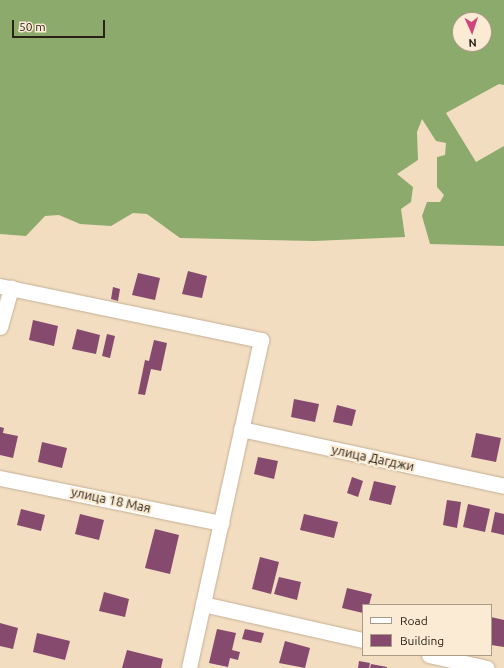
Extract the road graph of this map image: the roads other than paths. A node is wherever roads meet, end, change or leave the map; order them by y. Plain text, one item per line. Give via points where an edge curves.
1 (5, 287) edge
2 (0, 327) edge
3 (241, 429) junction
4 (0, 478) edge
5 (504, 486) edge
6 (221, 523) junction
7 (203, 604) junction
8 (362, 640) edge
9 (433, 656) edge
10 (190, 668) edge
11 (486, 668) edge

1 - 2 street
1 - 3 street via 261,340
3 - 5 street, улица Дагджи
3 - 6 street
4 - 6 street, улица 18 Мая
6 - 7 street
7 - 8 street
7 - 10 street
9 - 11 street

